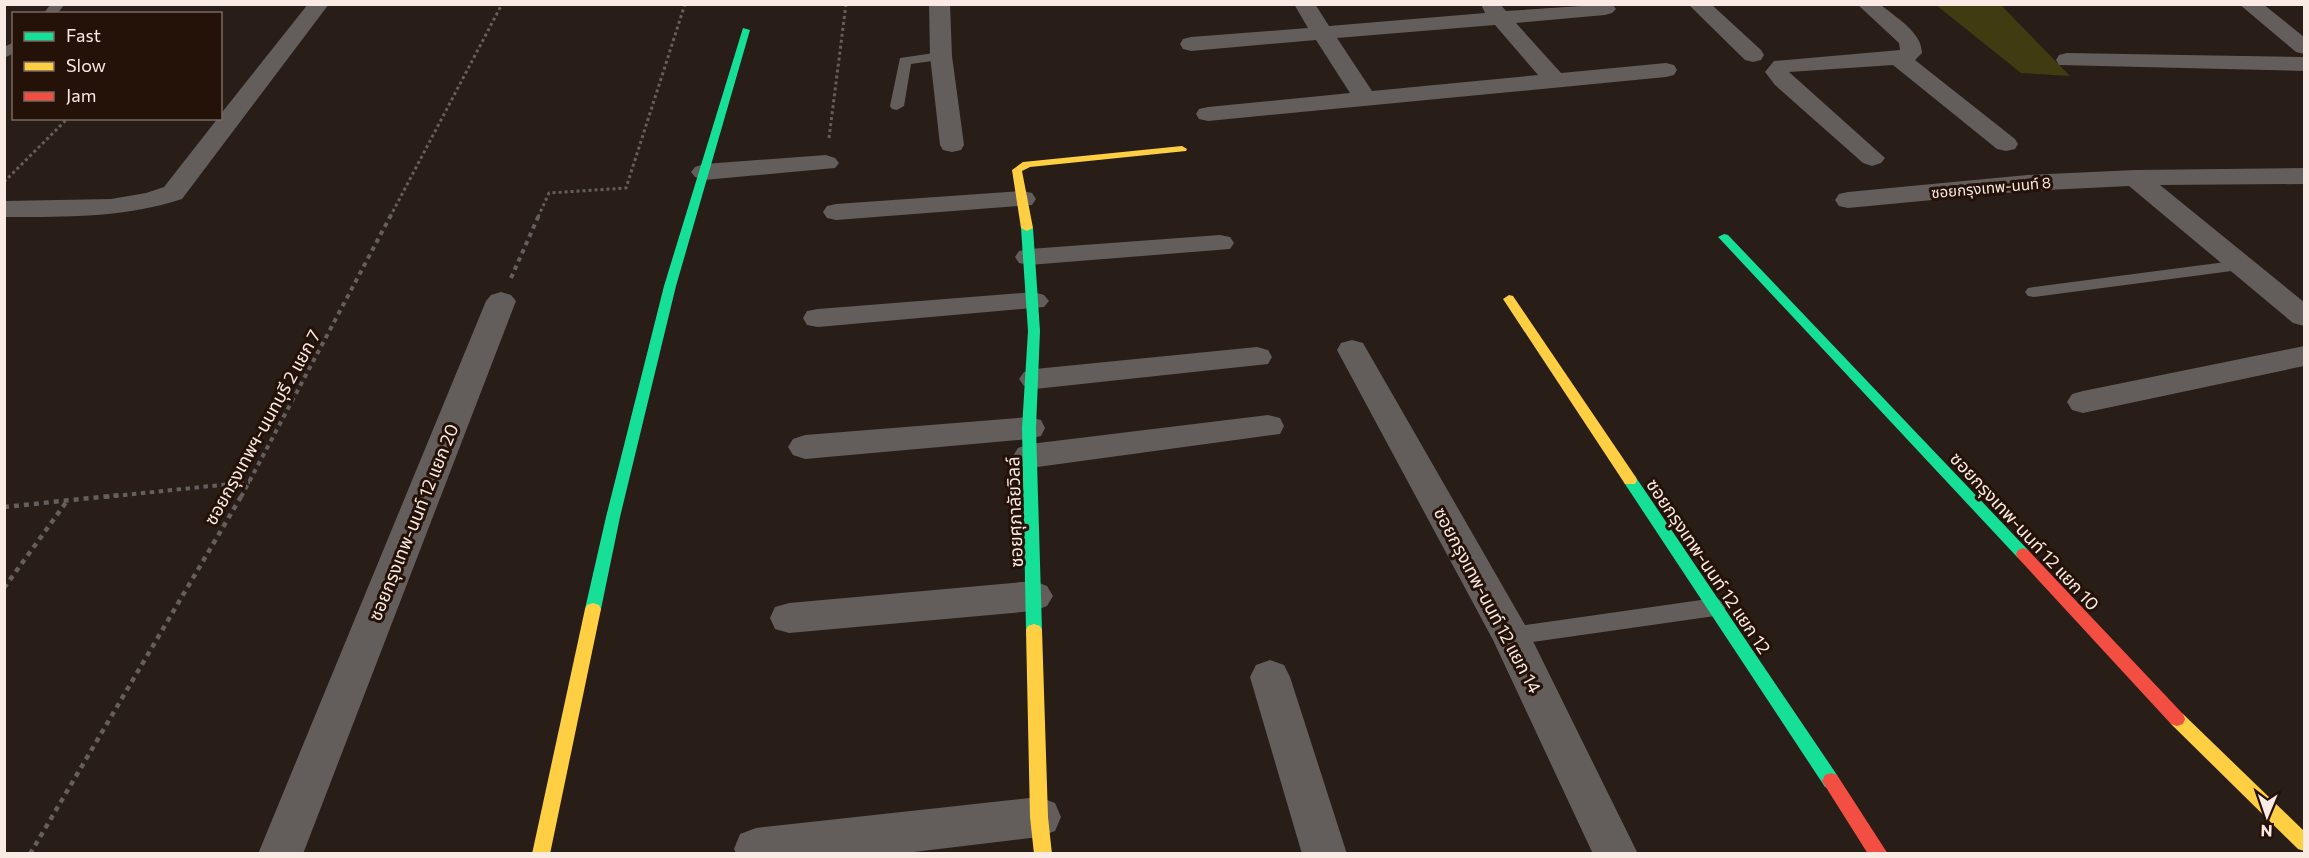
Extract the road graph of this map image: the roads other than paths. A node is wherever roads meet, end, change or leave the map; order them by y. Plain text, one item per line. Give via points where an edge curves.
1 (319, 4) edge
2 (939, 4) edge
3 (1304, 4) edge
4 (1698, 4) edge
5 (1867, 4) edge
6 (2249, 4) edge
7 (1605, 9) dead end
8 (1495, 11) edge
9 (746, 30) dead end
10 (1322, 33) junction
11 (1191, 44) dead end
12 (2304, 47) edge
13 (1753, 55) dead end
14 (941, 56) junction
15 (1899, 58) junction
16 (2067, 60) dead end
17 (2304, 64) edge
18 (1666, 70) dead end
19 (1555, 81) junction
20 (1365, 99) junction
21 (897, 106) dead end
22 (1208, 114) dead end
23 (2006, 144) dead end
24 (952, 145) dead end
25 (1182, 149) dead end
26 (1872, 158) dead end
27 (826, 163) road end
28 (704, 172) junction
29 (2304, 176) edge
30 (2135, 178) junction
31 (1023, 199) junction
32 (1848, 200) dead end
33 (4, 209) edge
34 (836, 212) dead end
35 (1724, 237) dead end
36 (1220, 243) dead end
37 (1029, 257) junction
38 (2241, 265) junction
39 (2034, 292) dead end
40 (1509, 299) dead end
41 (501, 301) road end
42 (1034, 301) junction
43 (2304, 317) edge
44 (818, 318) dead end
45 (1352, 350) dead end
46 (2304, 356) edge
47 (1257, 357) dead end
48 (1035, 379) junction
49 (2084, 402) dead end
50 (1268, 426) dead end
51 (1030, 442) junction
52 (806, 447) dead end
53 (1034, 596) junction
54 (1715, 606) junction
55 (789, 618) dead end
56 (1511, 636) junction
57 (1270, 677) dead end
58 (1041, 835) edge
59 (2304, 843) edge
60 (756, 849) dead end
61 (280, 854) edge
62 (541, 854) edge
63 (1325, 854) edge
64 (1616, 854) edge
65 (1879, 854) edge

1 - 33 street via 173,193 149,202 117,206
2 - 14 street
3 - 10 street
4 - 13 street
5 - 15 street via 1908,40 1911,53
6 - 12 street
7 - 8 street
8 - 10 street
8 - 19 street
9 - 28 street
10 - 11 street
10 - 20 street
14 - 21 lane via 905,61
14 - 24 street
15 - 23 street
15 - 26 street via 1782,66 1776,72
16 - 17 street
18 - 19 street
19 - 20 street
20 - 22 street
25 - 31 street, ซอยศุภาลัยวิลล์ via 1027,164 1017,170
27 - 28 street
28 - 62 street via 670,286 613,517
29 - 30 street, ซอยกรุงเทพ-นนท์ 8
30 - 32 street, ซอยกรุงเทพ-นนท์ 8 via 2027,183
30 - 38 street
31 - 34 street
31 - 37 street, ซอยศุภาลัยวิลล์
35 - 59 street, ซอยกรุงเทพ-นนท์ 12 แยก 10 via 2186,728
36 - 37 street
37 - 42 street, ซอยศุภาลัยวิลล์
38 - 39 lane
38 - 43 street
40 - 54 street, ซอยกรุงเทพ-นนท์ 12 แยก 12
41 - 61 street, ซอยกรุงเทพ-นนท์ 12 แยก 20
42 - 44 street
42 - 48 street, ซอยศุภาลัยวิลล์
45 - 56 street, ซอยกรุงเทพ-นนท์ 12 แยก 14
46 - 49 street
47 - 48 street
48 - 51 street, ซอยศุภาลัยวิลล์
50 - 51 street
51 - 52 street
51 - 53 street, ซอยศุภาลัยวิลล์
53 - 55 street
53 - 58 street, ซอยศุภาลัยวิลล์
54 - 56 lane
54 - 65 street, ซอยกรุงเทพ-นนท์ 12 แยก 12
56 - 64 street, ซอยกรุงเทพ-นนท์ 12 แยก 14
57 - 63 street
58 - 60 street

